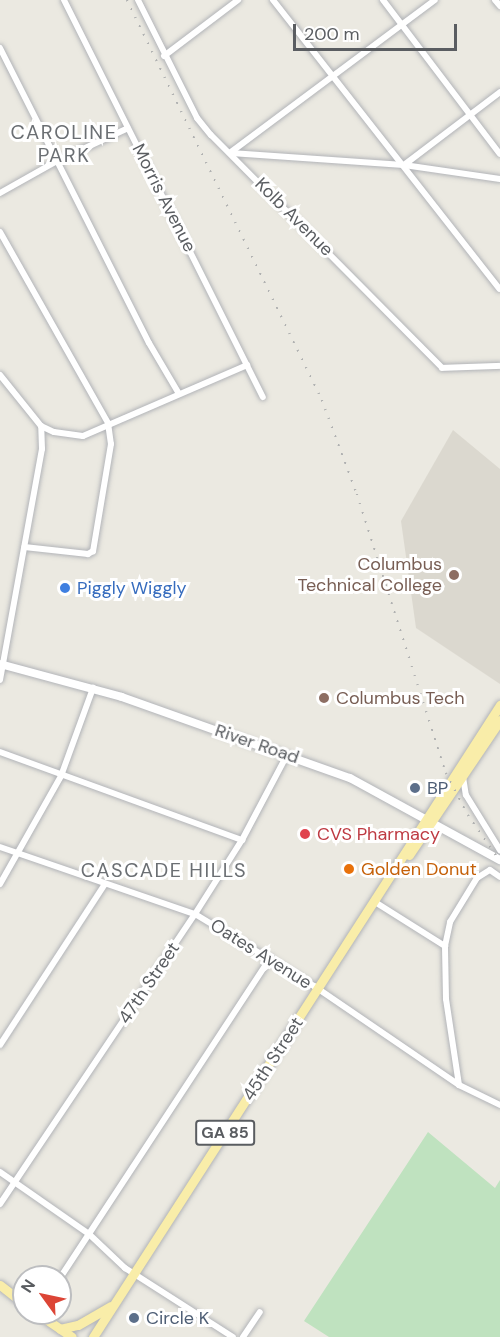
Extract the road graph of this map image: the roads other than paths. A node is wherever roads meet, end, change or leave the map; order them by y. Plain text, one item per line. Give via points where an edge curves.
1 (64, 0) edge
2 (138, 0) edge
3 (238, 0) edge
4 (273, 0) edge
5 (383, 0) edge
6 (435, 0) edge
7 (495, 0) edge
8 (500, 6) edge
9 (401, 24) junction
10 (0, 48) edge
11 (164, 56) junction
12 (331, 75) junction
13 (500, 92) edge
14 (470, 116) junction
15 (128, 128) junction
16 (231, 153) junction
17 (500, 154) edge
18 (57, 160) junction
19 (404, 165) junction
20 (500, 179) edge
21 (0, 194) edge
22 (0, 232) edge
23 (500, 289) edge
24 (247, 365) junction
25 (500, 366) edge
26 (0, 375) edge
27 (179, 394) junction
28 (263, 397) dead end
29 (108, 423) junction
30 (41, 426) junction
31 (24, 547) junction
32 (2, 664) edge
33 (0, 680) edge
34 (93, 688) junction
35 (500, 705) edge
36 (500, 720) edge
37 (0, 752) edge
38 (287, 755) junction
39 (61, 776) junction
40 (463, 777) junction
41 (428, 820) junction
42 (242, 840) junction
43 (0, 847) edge
44 (500, 850) edge
45 (18, 855) junction
46 (500, 860) edge
47 (500, 878) edge
48 (0, 884) edge
49 (105, 884) junction
50 (375, 902) junction
51 (195, 914) junction
52 (445, 946) junction
53 (270, 958) junction
54 (318, 990) junction
55 (0, 1045) edge
56 (459, 1085) junction
57 (500, 1105) edge
58 (0, 1172) edge
59 (16, 1183) junction
60 (0, 1204) edge
61 (89, 1234) junction
62 (69, 1265) edge
63 (134, 1274) junction
64 (0, 1285) edge
65 (12, 1294) edge
66 (113, 1305) junction
67 (104, 1310) junction
68 (260, 1312) dead end
69 (54, 1325) edge
70 (60, 1329) junction
71 (72, 1337) edge
72 (93, 1337) edge
73 (233, 1337) edge
74 (243, 1337) edge

1 - 15 street, Morris Avenue
2 - 11 street, Kolb Avenue
3 - 11 street
4 - 12 street
5 - 9 street
6 - 9 street
7 - 8 street
9 - 12 street
9 - 14 street
10 - 18 street
11 - 16 street, Kolb Avenue via 197,118
12 - 16 street
12 - 19 street
13 - 14 street
14 - 17 street
14 - 19 street
15 - 18 street
15 - 24 street, Morris Avenue
16 - 19 street
16 - 25 street, Kolb Avenue via 442,368
18 - 21 street
18 - 27 street via 149,343
19 - 20 street
19 - 23 street
22 - 29 street
24 - 27 street
24 - 28 street, Morris Avenue
26 - 30 street
27 - 29 street
29 - 30 street via 83,436
29 - 31 street via 111,444 96,545 88,554
30 - 31 street via 42,449
31 - 32 street
32 - 33 street
32 - 34 main road, River Road
34 - 38 main road, River Road
34 - 39 street
35 - 41 main road, 45th Street / GA 85
36 - 40 main road, 45th Street / GA 85
37 - 39 street
38 - 41 main road, River Road via 350,778
38 - 42 street, 47th Street
39 - 42 street
39 - 45 street
40 - 41 main road, 45th Street / GA 85
40 - 44 street via 466,795
41 - 46 main road, River Road
41 - 50 main road, 45th Street / GA 85
42 - 51 street, 47th Street
43 - 45 street, Oates Avenue
45 - 48 street
45 - 49 street, Oates Avenue
47 - 52 street via 490,870 477,878 461,901
49 - 51 street, Oates Avenue
49 - 55 street
50 - 52 street
50 - 54 main road, 45th Street / GA 85
51 - 53 street, Oates Avenue
51 - 59 street, 47th Street
52 - 56 street via 446,999
53 - 54 street, Oates Avenue
53 - 61 street
54 - 56 street, Oates Avenue
54 - 63 main road, 45th Street / GA 85
56 - 57 street, Oates Avenue
58 - 59 street
59 - 60 street, 47th Street
59 - 61 street
61 - 62 street
61 - 63 street
63 - 66 main road, 45th Street / GA 85
63 - 73 street
64 - 65 main road
66 - 67 main road
66 - 72 main road, 45th Street / GA 85
67 - 70 main road via 78,1325
67 - 71 main road
68 - 74 street
69 - 70 main road
70 - 71 main road

